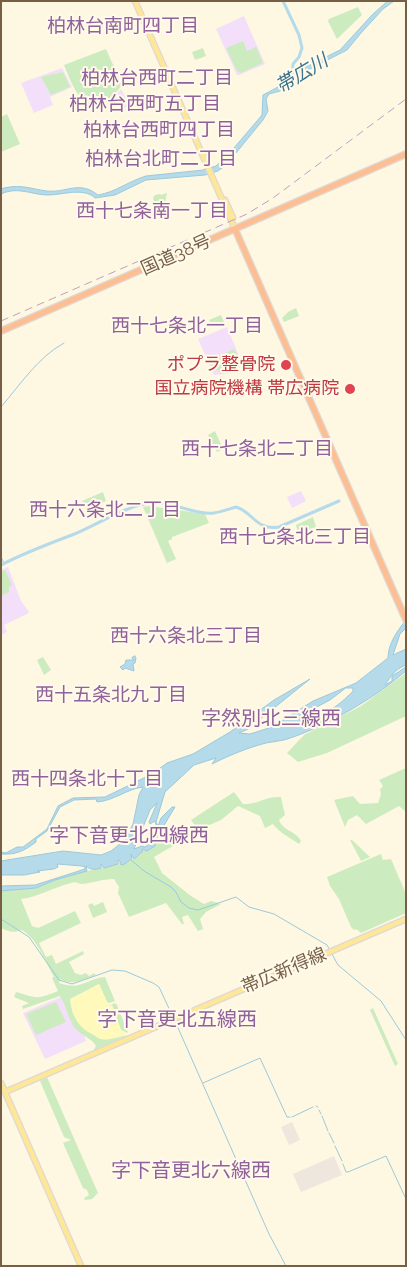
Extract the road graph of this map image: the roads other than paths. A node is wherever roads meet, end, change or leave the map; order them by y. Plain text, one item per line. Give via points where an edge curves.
1 (137, 1) edge
2 (406, 156) edge
3 (236, 230) junction
4 (1, 332) edge
5 (369, 530) junction
6 (406, 611) edge
7 (406, 620) edge
8 (406, 919) edge
9 (1, 1083) edge
10 (5, 1092) junction
11 (81, 1266) edge

1 - 3 main road
2 - 3 highway, 国道38号
3 - 4 highway, 国道38号
3 - 5 highway
5 - 6 highway
5 - 7 highway
8 - 10 main road, 帯広新得線
9 - 10 main road
10 - 11 main road

